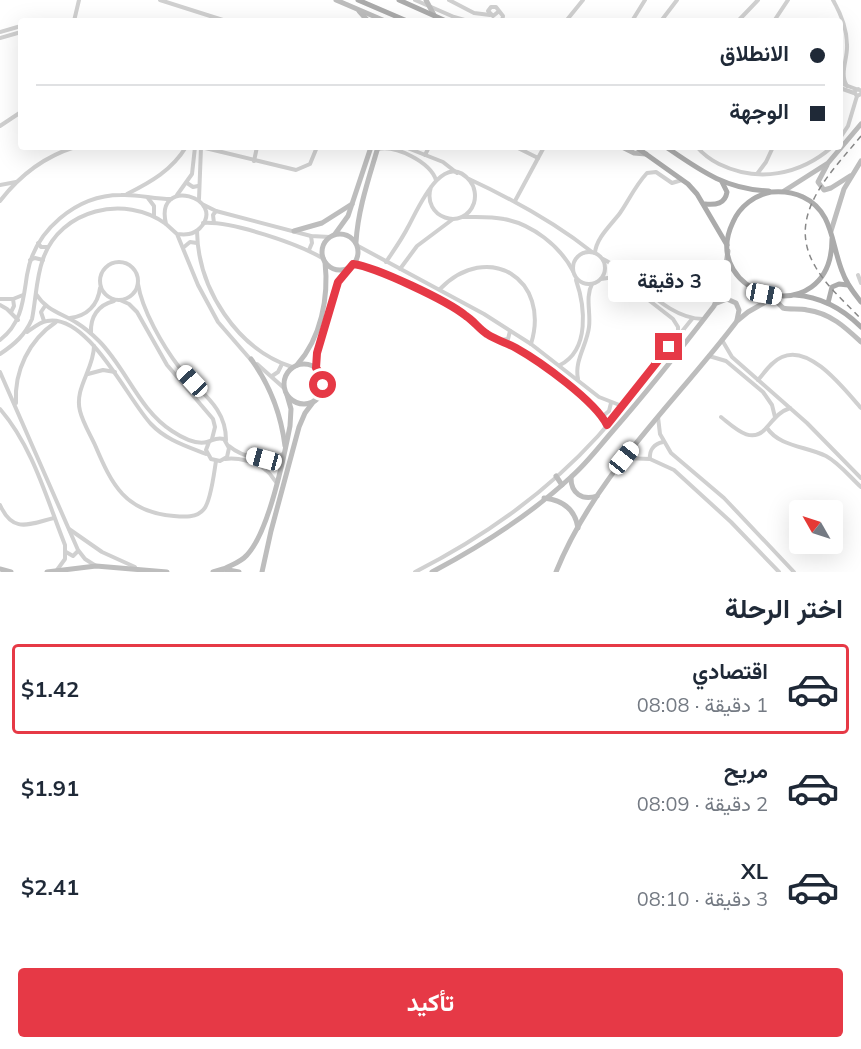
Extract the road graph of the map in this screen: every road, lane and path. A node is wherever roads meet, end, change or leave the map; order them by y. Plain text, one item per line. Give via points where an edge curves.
1 (79, 0) edge
2 (160, 0) edge
3 (336, 0) edge
4 (358, 0) edge
5 (399, 0) edge
6 (415, 0) edge
7 (426, 0) edge
8 (449, 0) edge
9 (583, 0) edge
10 (645, 0) edge
11 (677, 0) edge
12 (758, 0) edge
13 (788, 0) edge
14 (833, 0) edge
15 (430, 7) junction
16 (356, 8) junction
17 (492, 13) edge
18 (434, 15) junction
19 (75, 18) edge
20 (217, 18) edge
21 (365, 18) edge
22 (378, 18) edge
23 (400, 18) edge
24 (440, 18) edge
25 (460, 18) edge
26 (568, 18) edge
27 (635, 18) edge
28 (663, 18) edge
29 (741, 18) edge
30 (776, 18) edge
31 (841, 18) edge
32 (843, 22) edge
33 (18, 27) edge
34 (0, 32) edge
35 (18, 33) edge
36 (0, 38) edge
37 (843, 74) edge
38 (843, 83) edge
39 (843, 83) edge
40 (859, 93) edge
41 (18, 114) edge
42 (861, 124) edge
43 (0, 126) edge
44 (843, 134) edge
45 (843, 145) edge
46 (68, 150) edge
47 (183, 150) edge
48 (195, 150) edge
49 (201, 150) edge
50 (213, 150) edge
51 (256, 150) edge
52 (316, 150) edge
53 (369, 150) edge
54 (377, 150) edge
55 (395, 150) edge
56 (412, 150) edge
57 (428, 150) edge
58 (522, 150) edge
59 (542, 150) edge
60 (628, 150) edge
61 (641, 150) edge
62 (673, 150) edge
63 (701, 150) edge
64 (772, 150) edge
65 (828, 150) edge
66 (839, 150) edge
67 (647, 154) junction
68 (425, 155) junction
69 (538, 158) junction
70 (254, 160) junction
71 (861, 161) edge
72 (766, 162) junction
73 (828, 163) junction
74 (458, 174) junction
75 (756, 174) junction
76 (771, 174) junction
77 (851, 175) junction
78 (466, 178) junction
79 (436, 180) junction
80 (682, 180) junction
81 (17, 182) junction
82 (721, 182) junction
83 (187, 183) junction
84 (0, 185) edge
85 (198, 186) junction
86 (431, 187) junction
87 (777, 192) junction
88 (784, 192) junction
89 (125, 195) junction
90 (148, 198) junction
91 (174, 198) junction
92 (0, 201) edge
93 (515, 201) junction
94 (200, 202) junction
95 (353, 202) junction
96 (705, 204) junction
97 (216, 211) junction
98 (154, 216) junction
99 (461, 217) junction
100 (453, 219) junction
101 (214, 222) junction
102 (345, 222) junction
103 (203, 223) junction
104 (166, 224) junction
105 (357, 224) junction
106 (197, 231) junction
107 (294, 231) junction
108 (831, 231) junction
109 (177, 234) junction
110 (311, 236) junction
111 (332, 236) junction
112 (832, 239) junction
113 (38, 243) junction
114 (197, 243) junction
115 (357, 244) junction
116 (184, 247) junction
117 (48, 248) junction
118 (728, 248) junction
119 (309, 250) junction
120 (593, 252) junction
121 (603, 259) junction
122 (30, 260) junction
123 (43, 260) junction
124 (324, 260) junction
125 (386, 262) junction
126 (351, 266) junction
127 (400, 269) junction
128 (573, 271) junction
129 (858, 275) dead end
130 (575, 276) junction
131 (601, 279) junction
132 (327, 281) junction
133 (338, 282) junction
134 (593, 283) junction
135 (861, 283) edge
136 (138, 284) junction
137 (848, 285) junction
138 (100, 287) junction
139 (440, 289) junction
140 (24, 294) junction
141 (36, 294) junction
142 (794, 295) junction
143 (776, 296) junction
144 (0, 299) edge
145 (13, 299) junction
146 (119, 300) junction
147 (861, 302) edge
148 (828, 303) junction
149 (0, 305) edge
150 (45, 306) junction
151 (714, 306) junction
152 (11, 312) junction
153 (484, 314) junction
154 (682, 316) junction
155 (67, 318) junction
156 (692, 319) junction
157 (704, 319) junction
158 (18, 320) junction
159 (44, 321) junction
160 (57, 321) junction
161 (737, 321) junction
162 (676, 323) junction
163 (477, 326) junction
164 (861, 327) edge
165 (510, 329) junction
166 (91, 334) junction
167 (24, 335) junction
168 (677, 337) junction
169 (722, 339) junction
170 (0, 340) edge
171 (500, 340) junction
172 (861, 342) edge
173 (531, 344) junction
174 (94, 346) junction
175 (306, 353) junction
176 (0, 354) edge
177 (317, 356) junction
178 (708, 356) junction
179 (661, 358) junction
180 (251, 359) junction
181 (669, 363) junction
182 (282, 364) junction
183 (295, 366) junction
184 (560, 366) junction
185 (316, 368) junction
186 (115, 372) junction
187 (0, 373) edge
188 (87, 374) junction
189 (272, 376) junction
190 (578, 380) junction
191 (758, 380) junction
192 (284, 388) junction
193 (287, 394) junction
194 (314, 401) junction
195 (611, 403) junction
196 (622, 406) junction
197 (16, 407) junction
198 (790, 408) junction
199 (861, 408) edge
200 (0, 409) edge
201 (291, 415) junction
202 (603, 416) junction
203 (302, 417) junction
204 (658, 417) junction
205 (721, 417) dead end
206 (775, 417) junction
207 (607, 425) junction
208 (767, 428) junction
209 (211, 440) junction
210 (226, 441) junction
211 (198, 442) junction
212 (663, 442) junction
213 (229, 446) junction
214 (196, 450) junction
215 (284, 451) junction
216 (207, 454) junction
217 (624, 458) junction
218 (224, 459) junction
219 (650, 459) junction
220 (216, 461) junction
221 (556, 476) junction
222 (571, 478) junction
223 (861, 478) edge
224 (276, 483) junction
225 (562, 485) junction
226 (861, 487) edge
227 (597, 496) junction
228 (544, 498) junction
229 (0, 506) edge
230 (54, 518) junction
231 (67, 528) junction
232 (263, 528) junction
233 (578, 528) junction
234 (271, 531) junction
235 (78, 550) junction
236 (66, 552) junction
237 (96, 566) junction
238 (0, 569) edge
239 (141, 569) junction
240 (56, 571) edge
241 (221, 571) edge
242 (11, 572) edge
243 (47, 572) edge
244 (167, 572) edge
245 (213, 572) edge
246 (239, 572) edge
247 (262, 572) edge
248 (415, 572) edge
249 (432, 572) edge
250 (556, 572) edge
251 (778, 572) edge
252 (794, 572) edge

1 - 19 street
2 - 20 street
3 - 16 street
4 - 23 main road
5 - 18 main road
6 - 15 street
7 - 15 street
8 - 17 street via 474,13
9 - 26 street
10 - 27 street
11 - 28 street
12 - 29 street
13 - 30 street
14 - 31 street
15 - 18 street
15 - 25 street
16 - 21 street
16 - 22 street
18 - 24 main road
32 - 37 street via 847,57
33 - 34 street
35 - 36 street
38 - 40 street
39 - 40 street
40 - 44 street
41 - 43 street
42 - 45 street
46 - 81 street via 44,160
47 - 89 street via 165,172
48 - 83 street
49 - 85 street
50 - 70 street
51 - 70 street
52 - 70 street via 313,159 301,169 290,170
53 - 95 street
54 - 105 street
55 - 79 street via 424,163
56 - 68 street
57 - 68 street
58 - 69 street
59 - 69 street
60 - 67 street
61 - 67 main road
62 - 82 main road
63 - 75 street via 727,168
64 - 72 street
65 - 76 street via 804,166
66 - 73 street
67 - 80 main road
68 - 74 street
69 - 93 street
71 - 77 street
72 - 75 street
72 - 76 street
73 - 77 street via 818,182 824,190
73 - 88 street
74 - 78 street
74 - 79 street via 448,173
75 - 76 street
77 - 108 street
78 - 93 street
78 - 99 street via 475,199
79 - 86 street
80 - 96 main road
80 - 120 street via 672,183 656,172 646,173
81 - 84 street
81 - 92 street
82 - 87 main road
82 - 96 main road via 727,192 725,199 718,204
83 - 85 street
83 - 91 street
85 - 94 street
86 - 100 street via 432,207 443,217
86 - 125 street
87 - 88 main road
87 - 118 main road via 751,200 738,213 730,229
88 - 108 main road via 811,201 822,212
89 - 90 street
89 - 113 street via 98,198 66,214
90 - 91 street
90 - 98 street via 154,206
91 - 94 street via 185,194
91 - 104 street via 165,209
93 - 120 street
94 - 97 street
94 - 103 street via 205,213
95 - 102 street
95 - 107 street via 329,220
96 - 118 main road
97 - 101 street
97 - 107 street
98 - 104 street
98 - 117 street via 123,207 93,212 65,228
99 - 100 street
99 - 128 street via 502,218 525,226 556,248
100 - 127 street via 417,246
101 - 103 street
101 - 119 street
102 - 105 street via 350,226
102 - 111 street
103 - 106 street
104 - 109 street
105 - 115 street
106 - 109 street
106 - 114 street
107 - 110 street
108 - 112 main road
109 - 116 street
110 - 111 street
110 - 119 street
111 - 115 street via 349,235
111 - 124 street via 324,244
112 - 137 main road
112 - 142 main road via 826,269 812,285
113 - 117 street
113 - 122 street
114 - 116 street via 190,242
114 - 182 street via 204,273 223,312 248,342
115 - 125 street
115 - 126 street via 357,258
116 - 180 street via 206,302 227,335
117 - 123 street
118 - 143 main road via 743,282
118 - 151 street via 723,284
119 - 124 street
120 - 121 street
120 - 128 street via 577,256
121 - 131 street via 605,271
121 - 154 street
122 - 123 street
122 - 140 street
123 - 141 street
124 - 126 street via 337,270
124 - 132 street
125 - 127 street
126 - 133 street
126 - 163 street via 369,267 423,292
127 - 139 street
128 - 130 street
129 - 135 street
130 - 134 street via 584,283
130 - 184 street via 583,304 583,327 574,352
131 - 134 street
131 - 162 street via 623,280
132 - 133 street
132 - 175 street via 316,330
133 - 177 street
134 - 190 street
136 - 138 street via 131,266 117,262 103,270
136 - 146 street via 132,295
136 - 210 street via 169,352 220,413
137 - 147 main road
137 - 148 main road via 832,287
138 - 146 street via 107,296
138 - 155 street via 90,309
139 - 153 street
139 - 173 street via 453,277 478,267 498,268 515,276 528,291 534,308
140 - 145 street
140 - 158 street
141 - 150 street
141 - 167 street via 32,319
142 - 143 main road
142 - 148 main road
143 - 161 street
143 - 172 street via 783,308 825,314
144 - 145 street
145 - 152 street
146 - 166 street via 97,311
146 - 209 street via 137,312 167,364 213,419
148 - 164 main road via 846,312
149 - 152 street
150 - 155 street
150 - 159 street via 41,315
151 - 157 street
151 - 161 street via 723,300 734,301 739,310
152 - 158 street
153 - 163 street via 478,318
153 - 165 street
154 - 156 street
154 - 162 street
155 - 166 street
156 - 157 street
156 - 168 street
157 - 181 street
158 - 170 street
159 - 160 street
159 - 167 street
160 - 174 street
160 - 197 street via 38,337 26,356 17,384
161 - 169 street
162 - 168 street
163 - 171 street
165 - 171 street via 508,339
165 - 173 street
166 - 211 street via 157,419 175,433
167 - 176 street
168 - 179 street
169 - 178 street
169 - 191 street via 732,357
171 - 202 street via 535,360
173 - 184 street
174 - 186 street
174 - 188 street
175 - 177 street
175 - 183 street
177 - 185 street
178 - 204 street
178 - 206 street via 726,361 763,392
179 - 181 street
179 - 196 street
180 - 189 street
180 - 215 street via 276,405
181 - 222 street
182 - 183 street
182 - 189 street
183 - 185 street via 307,364
183 - 192 street via 285,376
184 - 190 street
185 - 194 street via 323,385
186 - 188 street
186 - 214 street via 153,426
187 - 197 street
188 - 220 street via 80,393 81,414 107,475 131,501 168,516 198,514 207,504
189 - 192 street
190 - 195 street
191 - 198 street
191 - 199 street via 778,359 801,355 817,364
192 - 193 street
193 - 194 street via 299,403
193 - 201 street
194 - 203 street
195 - 196 street
195 - 202 street
196 - 207 street
197 - 231 street
198 - 206 street
198 - 223 street
200 - 230 street via 22,441
201 - 203 street
201 - 215 street
202 - 207 street
203 - 234 street
204 - 212 street
204 - 217 street
205 - 208 street via 747,435
206 - 208 street
207 - 221 street
208 - 226 street via 780,441 833,460
209 - 210 street
209 - 211 street
209 - 216 street
210 - 213 street
211 - 214 street
212 - 219 street via 652,449
212 - 252 street via 739,513
213 - 215 street via 239,453 264,459
213 - 218 street
214 - 216 street
215 - 224 street
216 - 220 street
217 - 219 street
217 - 227 street
218 - 220 street
218 - 224 street via 261,466
219 - 251 street via 667,465 689,483
221 - 225 street
221 - 248 street via 472,540
222 - 225 street
222 - 227 street via 576,493 586,498
224 - 232 street
225 - 228 street
227 - 233 street
228 - 233 street via 558,500 568,507
228 - 249 street via 486,541
229 - 230 street via 8,520 20,525
230 - 236 street
231 - 235 street
231 - 239 street via 102,552
232 - 234 street
232 - 241 street via 246,557
233 - 250 street
234 - 247 street
235 - 236 street via 73,556
235 - 237 street
236 - 240 street
237 - 239 street
237 - 240 street
238 - 242 street
239 - 244 street
240 - 243 street
241 - 245 street
241 - 246 street

